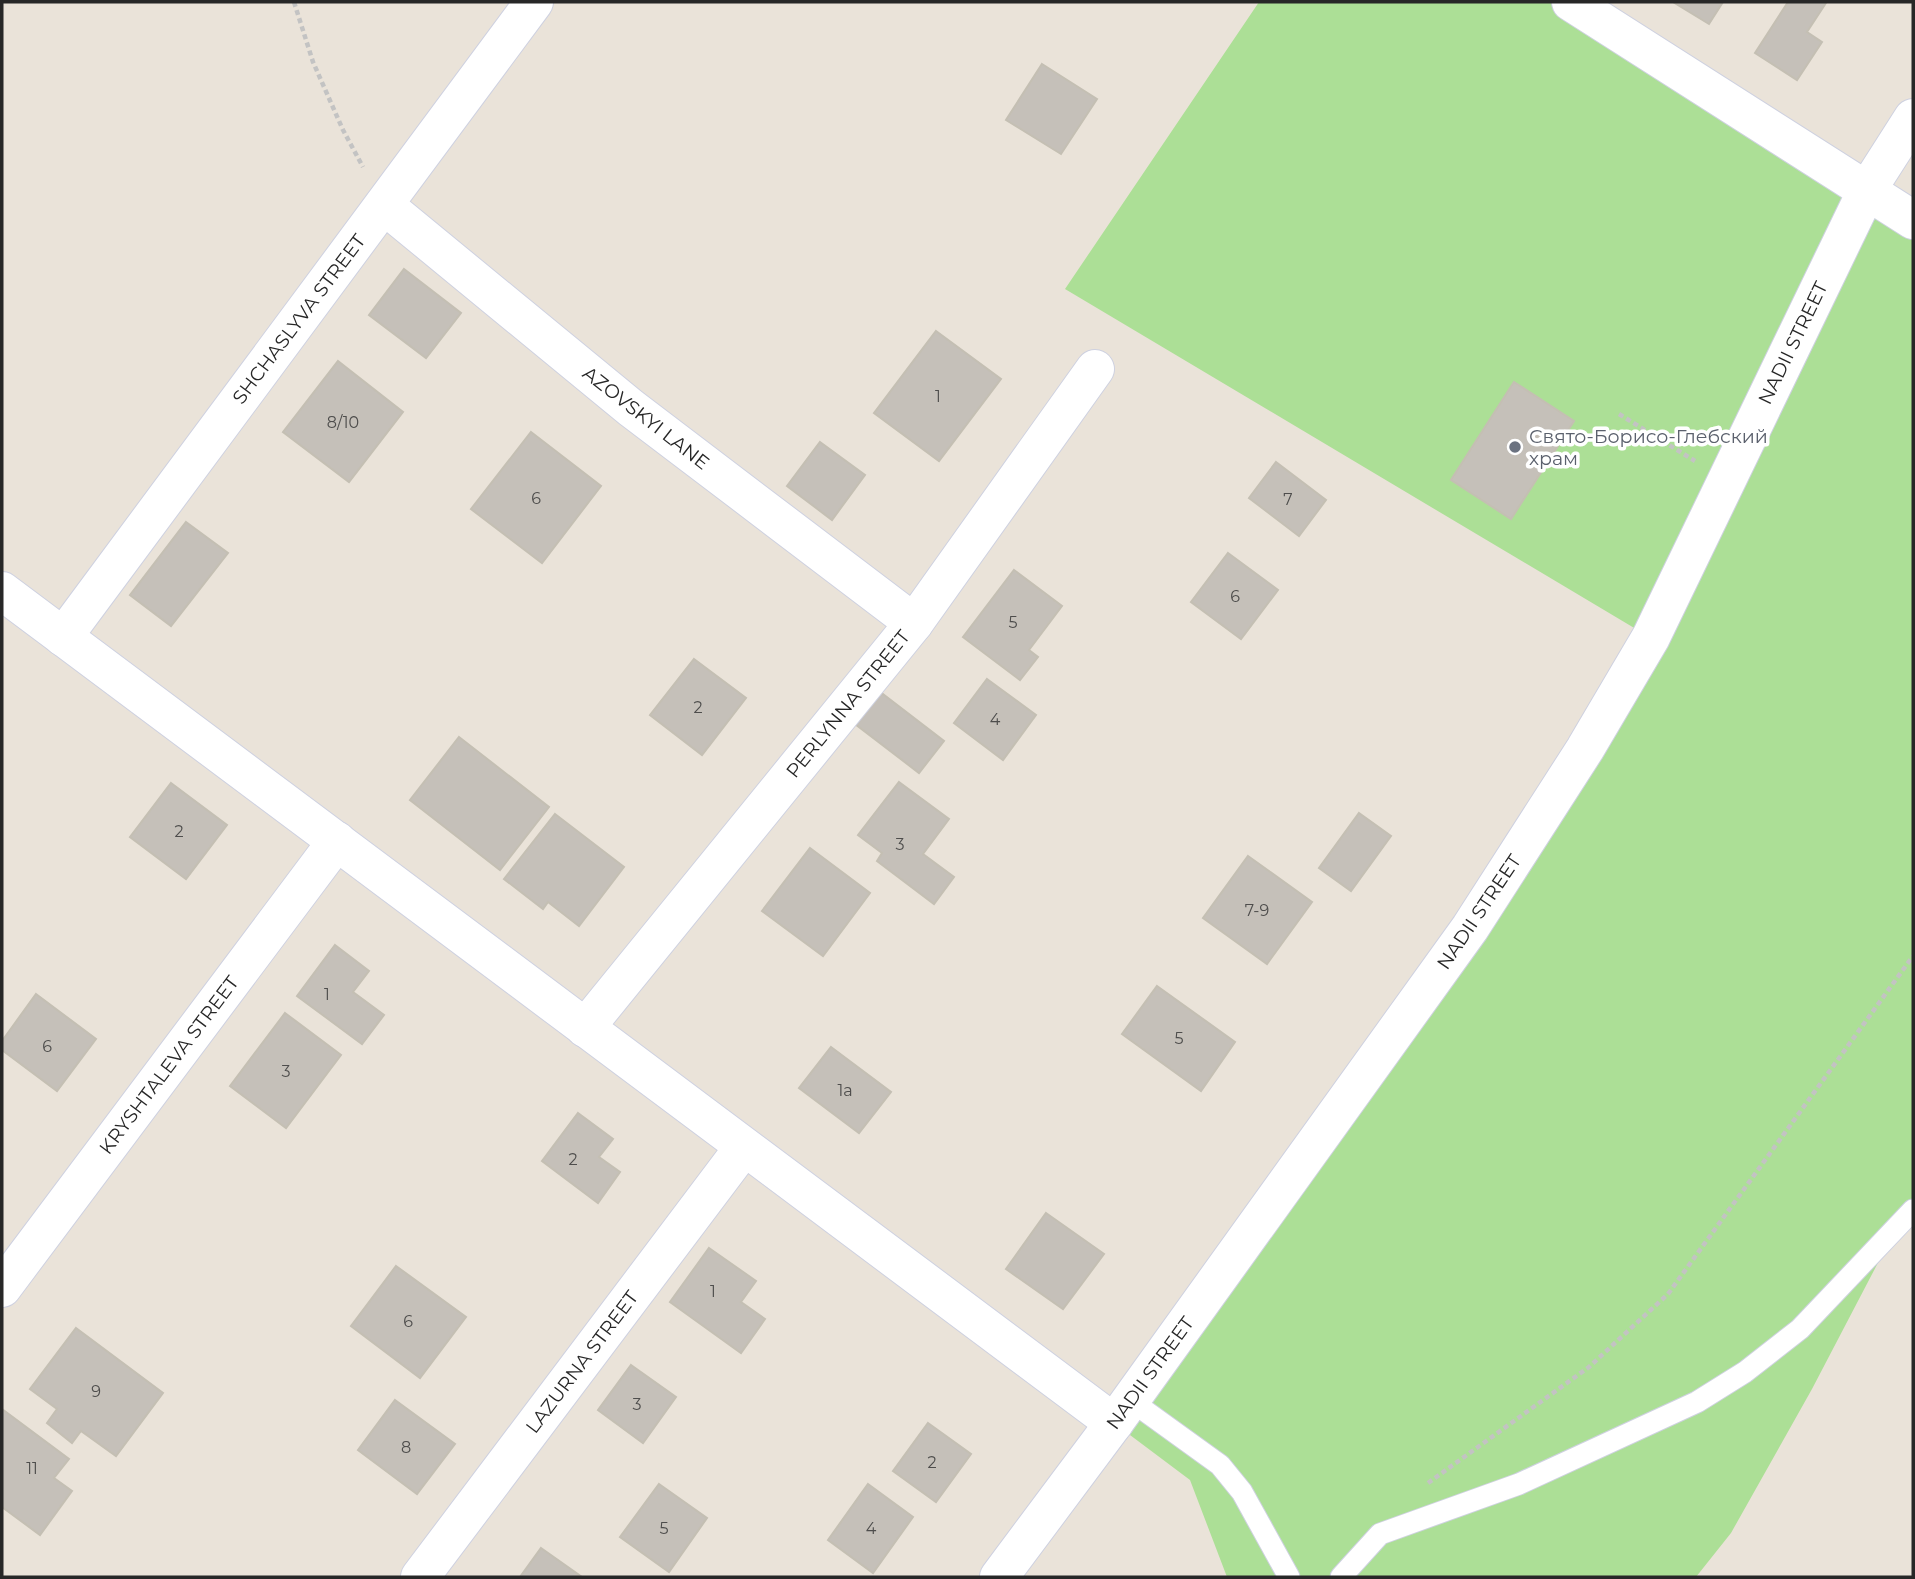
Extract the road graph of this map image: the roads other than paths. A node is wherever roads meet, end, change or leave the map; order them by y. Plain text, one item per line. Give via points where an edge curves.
1 (534, 2) edge
2 (1571, 2) edge
3 (1913, 118) edge
4 (1867, 190) junction
5 (384, 205) junction
6 (1913, 220) edge
7 (1095, 369) dead end
8 (2, 591) edge
9 (914, 622) junction
10 (63, 637) junction
11 (337, 841) junction
12 (585, 1028) junction
13 (744, 1147) junction
14 (1913, 1210) edge
15 (2, 1288) edge
16 (1122, 1412) junction
17 (420, 1577) edge
18 (999, 1577) edge
19 (1290, 1577) edge
20 (1341, 1577) edge

1 - 5 street, SHCHASLYVA STREET
2 - 4 street
3 - 4 street, NADII STREET
4 - 6 street
4 - 16 street, NADII STREET via 1651,637 1585,749 1470,928
5 - 9 street, AZOVSKYI LANE via 631,408
5 - 10 street, SHCHASLYVA STREET
7 - 9 street, PERLYNNA STREET
8 - 10 street
9 - 12 street, PERLYNNA STREET
10 - 11 street
11 - 12 street
11 - 15 street, KRYSHTALEVA STREET
12 - 13 street
13 - 16 street
13 - 17 street, LAZURNA STREET
14 - 20 lane via 1800,1329 1735,1378 1697,1402 1520,1484 1380,1534
16 - 18 street, NADII STREET
16 - 19 lane via 1220,1465 1242,1492

